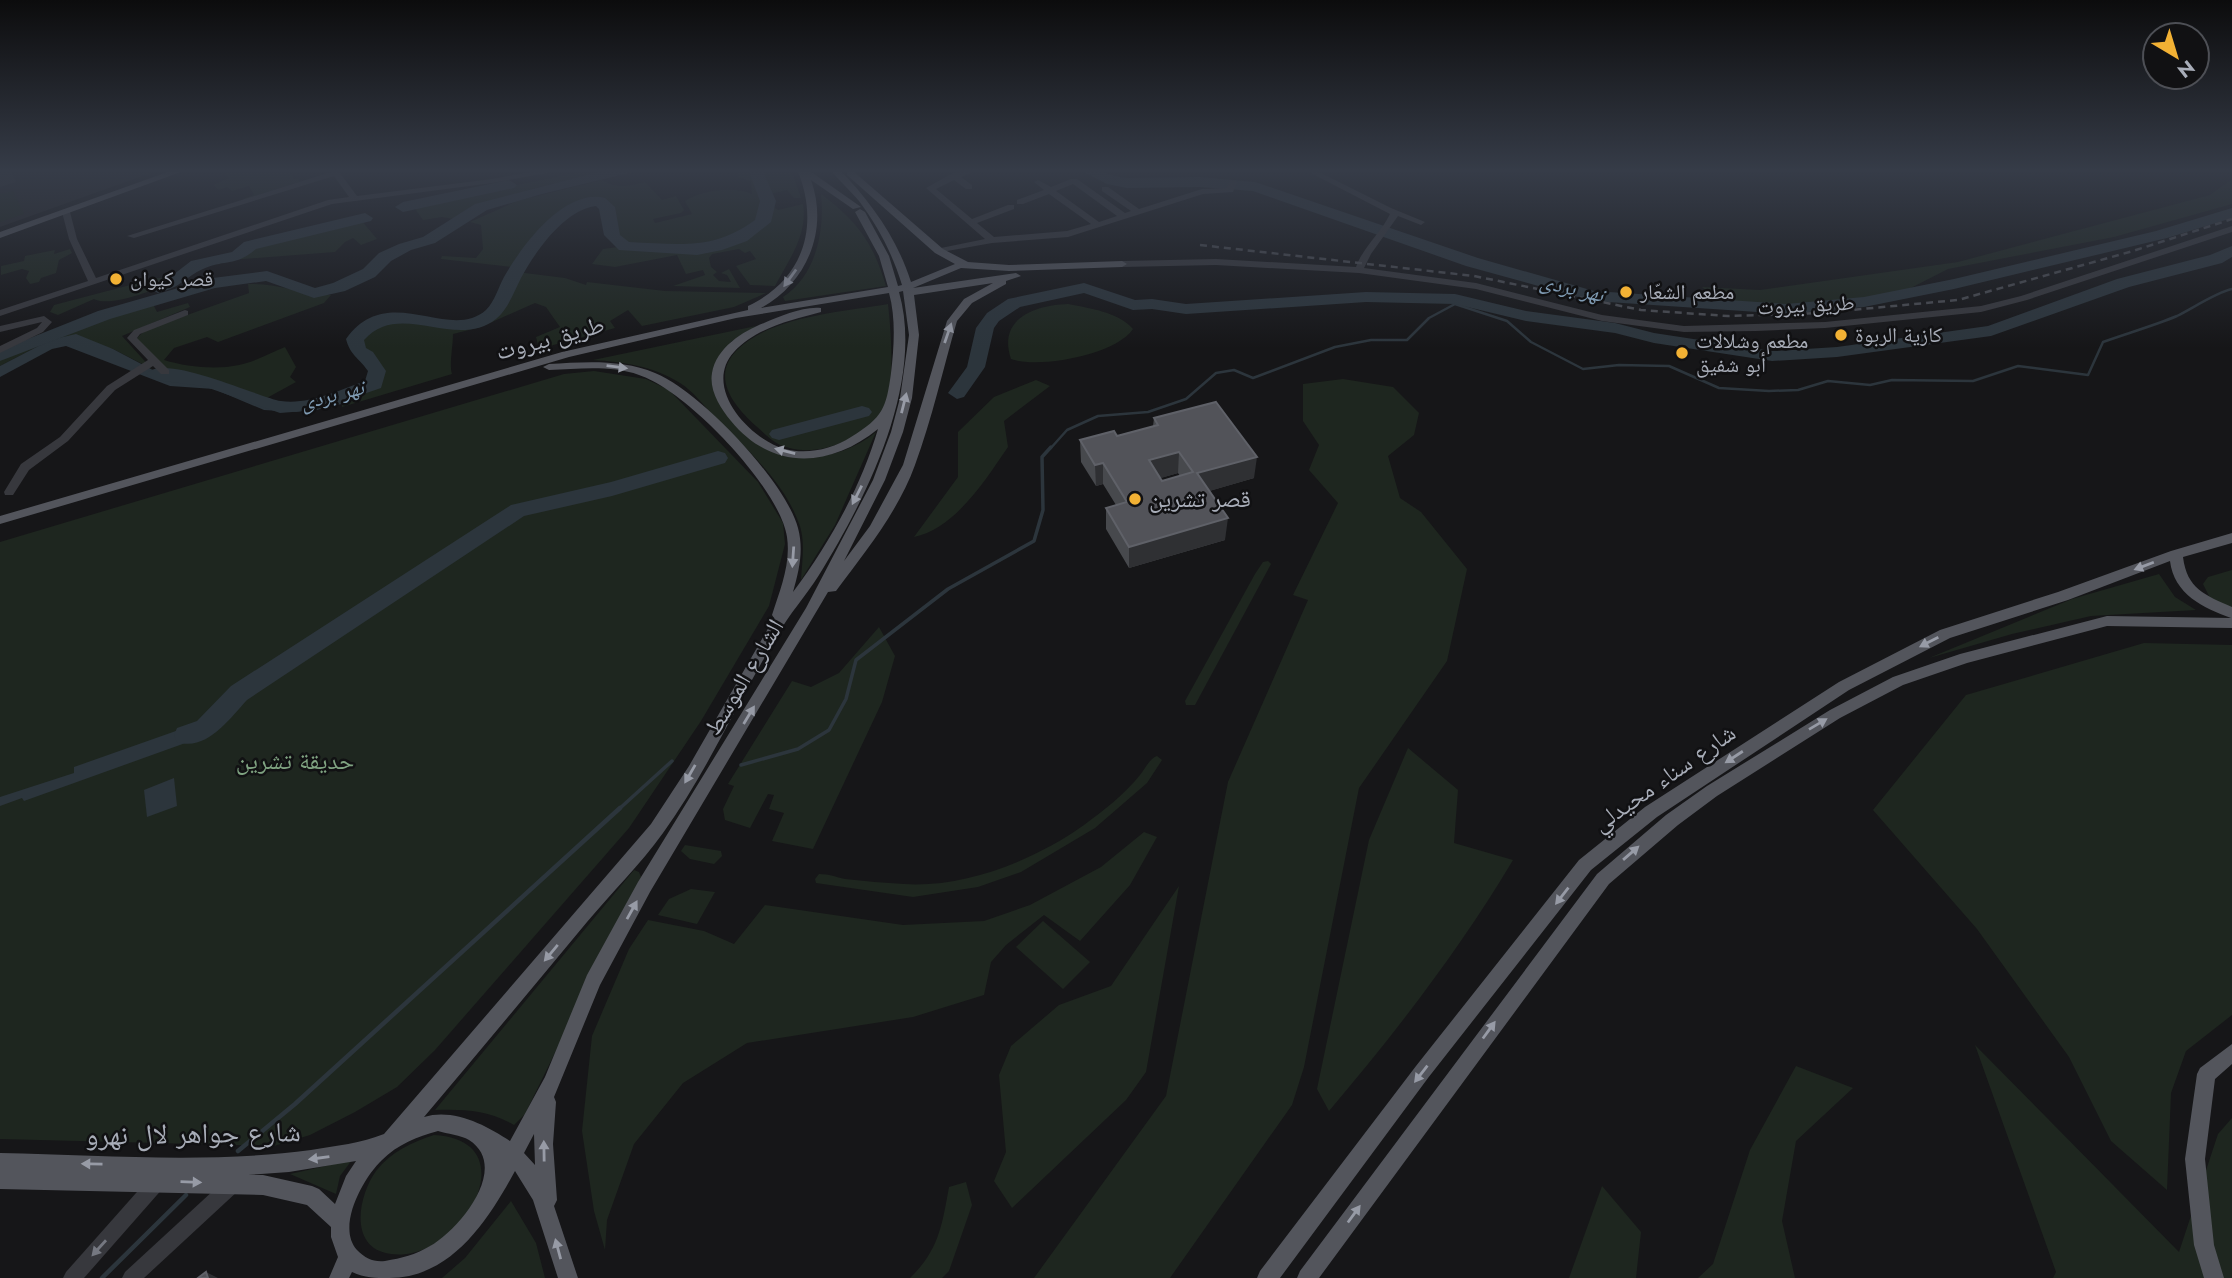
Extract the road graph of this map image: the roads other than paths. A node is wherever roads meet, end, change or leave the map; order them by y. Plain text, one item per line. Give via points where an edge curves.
1 (70, 229) edge
2 (154, 229) edge
3 (249, 229) edge
4 (811, 229) edge
5 (872, 229) edge
6 (878, 229) edge
7 (912, 229) edge
8 (979, 229) edge
9 (1085, 229) edge
10 (1386, 229) edge
11 (2232, 229) edge
12 (131, 236) dead end
13 (992, 240) junction
14 (888, 250) junction
15 (939, 251) junction
16 (1122, 264) junction
17 (965, 265) junction
18 (1359, 270) junction
19 (1024, 275) junction
20 (92, 280) junction
21 (968, 283) junction
22 (824, 308) junction
23 (0, 313) edge
24 (185, 313) dead end
25 (736, 315) junction
26 (0, 330) edge
27 (908, 335) junction
28 (0, 350) edge
29 (154, 361) junction
30 (549, 367) junction
31 (165, 372) dead end
32 (889, 413) junction
33 (9, 492) dead end
34 (0, 520) edge
35 (0, 530) edge
36 (2232, 538) edge
37 (2176, 554) junction
38 (812, 610) junction
39 (2232, 613) edge
40 (2232, 623) edge
41 (775, 628) junction
42 (2232, 1053) edge
43 (552, 1083) junction
44 (478, 1132) junction
45 (388, 1142) junction
46 (513, 1155) junction
47 (0, 1163) edge
48 (0, 1179) edge
49 (159, 1181) junction
50 (233, 1184) junction
51 (491, 1197) junction
52 (550, 1219) junction
53 (340, 1222) junction
54 (357, 1266) edge
55 (1273, 1270) edge
56 (401, 1275) edge
57 (1312, 1275) edge
58 (72, 1278) edge
59 (131, 1278) edge
60 (339, 1278) edge
61 (568, 1278) edge
62 (2214, 1278) edge

1 - 20 street
2 - 12 street
3 - 20 street
4 -> 25 main road via 791,280
5 - 14 main road
6 - 14 main road
7 - 15 main road
8 - 13 street
9 - 13 street via 1060,236
10 - 18 street via 1366,251
11 - 18 street, طريق بيروت via 1981,309 1811,326 1684,329 1602,318 1476,286
13 - 15 street
14 - 27 main road
15 - 17 main road
16 - 17 main road, طريق بيروت
16 - 18 street, طريق بيروت via 1263,263
16 - 19 main road, طريق بيروت
17 - 21 main road via 977,273
17 - 25 main road, طريق بيروت via 902,288
19 - 21 main road, طريق بيروت
38 -> 19 main road via 849,566 898,491 959,309 981,292
20 - 23 street
21 - 22 main road, طريق بيروت
22 - 30 main road, طريق بيروت
32 -> 22 main road via 850,445 808,455 765,444 723,402 719,368 734,346 761,328
24 - 29 street via 134,335 132,340
25 - 34 main road, طريق بيروت via 566,354
26 - 28 street via 35,319 47,322
27 - 32 main road, الشارع الموسط
38 -> 27 main road, الشارع الموسط via 879,480 906,398
29 - 31 street
29 - 33 street via 104,395 64,439 21,470
30 - 35 main road, طريق بيروت
30 -> 41 main road via 623,367 677,388 768,482 791,523 794,544 793,568
32 -> 41 main road, الشارع الموسط via 877,452 835,538
36 - 37 main road, شارع سناء محيدلي
37 - 39 main road via 2177,574 2193,595
37 -> 55 main road, شارع سناء محيدلي via 1945,634 1844,686 1686,788 1613,842 1585,865
43 -> 38 main road, الشارع الموسط via 593,981 638,899
57 -> 40 main road, شارع سناء محيدلي via 1603,879 1712,791 1835,714 1898,681 1965,657 2107,621
41 -> 45 main road, الشارع الموسط via 664,818
42 - 62 main road via 2206,1074 2195,1159 2204,1245
43 - 46 main road, الشارع الموسط
52 -> 43 main road via 543,1144
44 - 45 main road via 460,1123 438,1122 415,1127
44 - 46 main road
44 - 51 main road via 494,1159
45 -> 47 main road, شارع جواهر لال نهرو via 318,1158 249,1166
45 - 53 main road via 355,1177
46 - 51 main road, الشارع الموسط
46 - 52 main road via 537,1188
48 - 49 main road, شارع جواهر لال نهرو
49 -> 50 main road, شارع جواهر لال نهرو
49 -> 58 street
50 - 53 main road, شارع جواهر لال نهرو via 312,1196
50 - 59 street
51 - 56 main road via 481,1218 447,1254
61 -> 52 main road
53 - 54 main road via 342,1240
54 - 56 main road
54 - 60 main road

